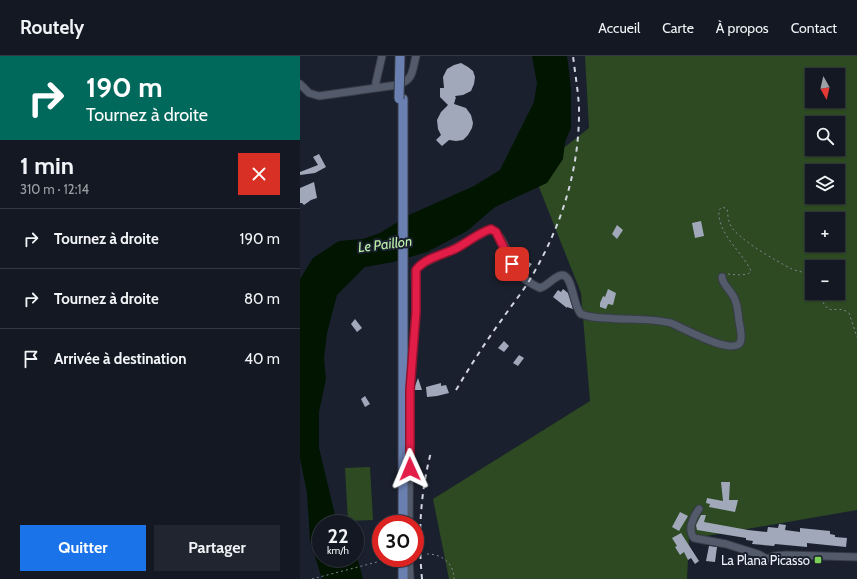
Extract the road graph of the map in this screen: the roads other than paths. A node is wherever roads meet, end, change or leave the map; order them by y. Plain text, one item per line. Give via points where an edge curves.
1 (382, 56) edge
2 (400, 56) edge
3 (404, 56) edge
4 (416, 56) edge
5 (300, 84) edge
6 (376, 87) junction
7 (401, 99) junction
8 (722, 276) road end
9 (400, 285) junction
10 (699, 509) dead end
11 (398, 515) edge
12 (403, 515) edge
13 (409, 515) edge
14 (857, 557) edge
15 (398, 567) edge
16 (403, 567) edge
17 (409, 567) edge
18 (398, 579) edge
19 (403, 579) edge
20 (410, 579) edge

1 - 6 street
2 - 7 main road, bridge
3 - 7 main road
4 - 6 street via 408,80 397,85
5 - 6 street via 309,93 319,96
7 - 9 main road
8 - 13 street via 737,308 741,340 736,346 724,346 662,321 585,316 579,312 569,280 565,276 561,275 540,288 520,274 496,232 491,229 420,265 416,270 416,312 410,390
9 - 11 main road
9 - 12 main road
10 - 14 street via 692,519 690,532 694,538 726,544 767,559 786,555
15 - 18 main road
16 - 19 main road
17 - 20 street

